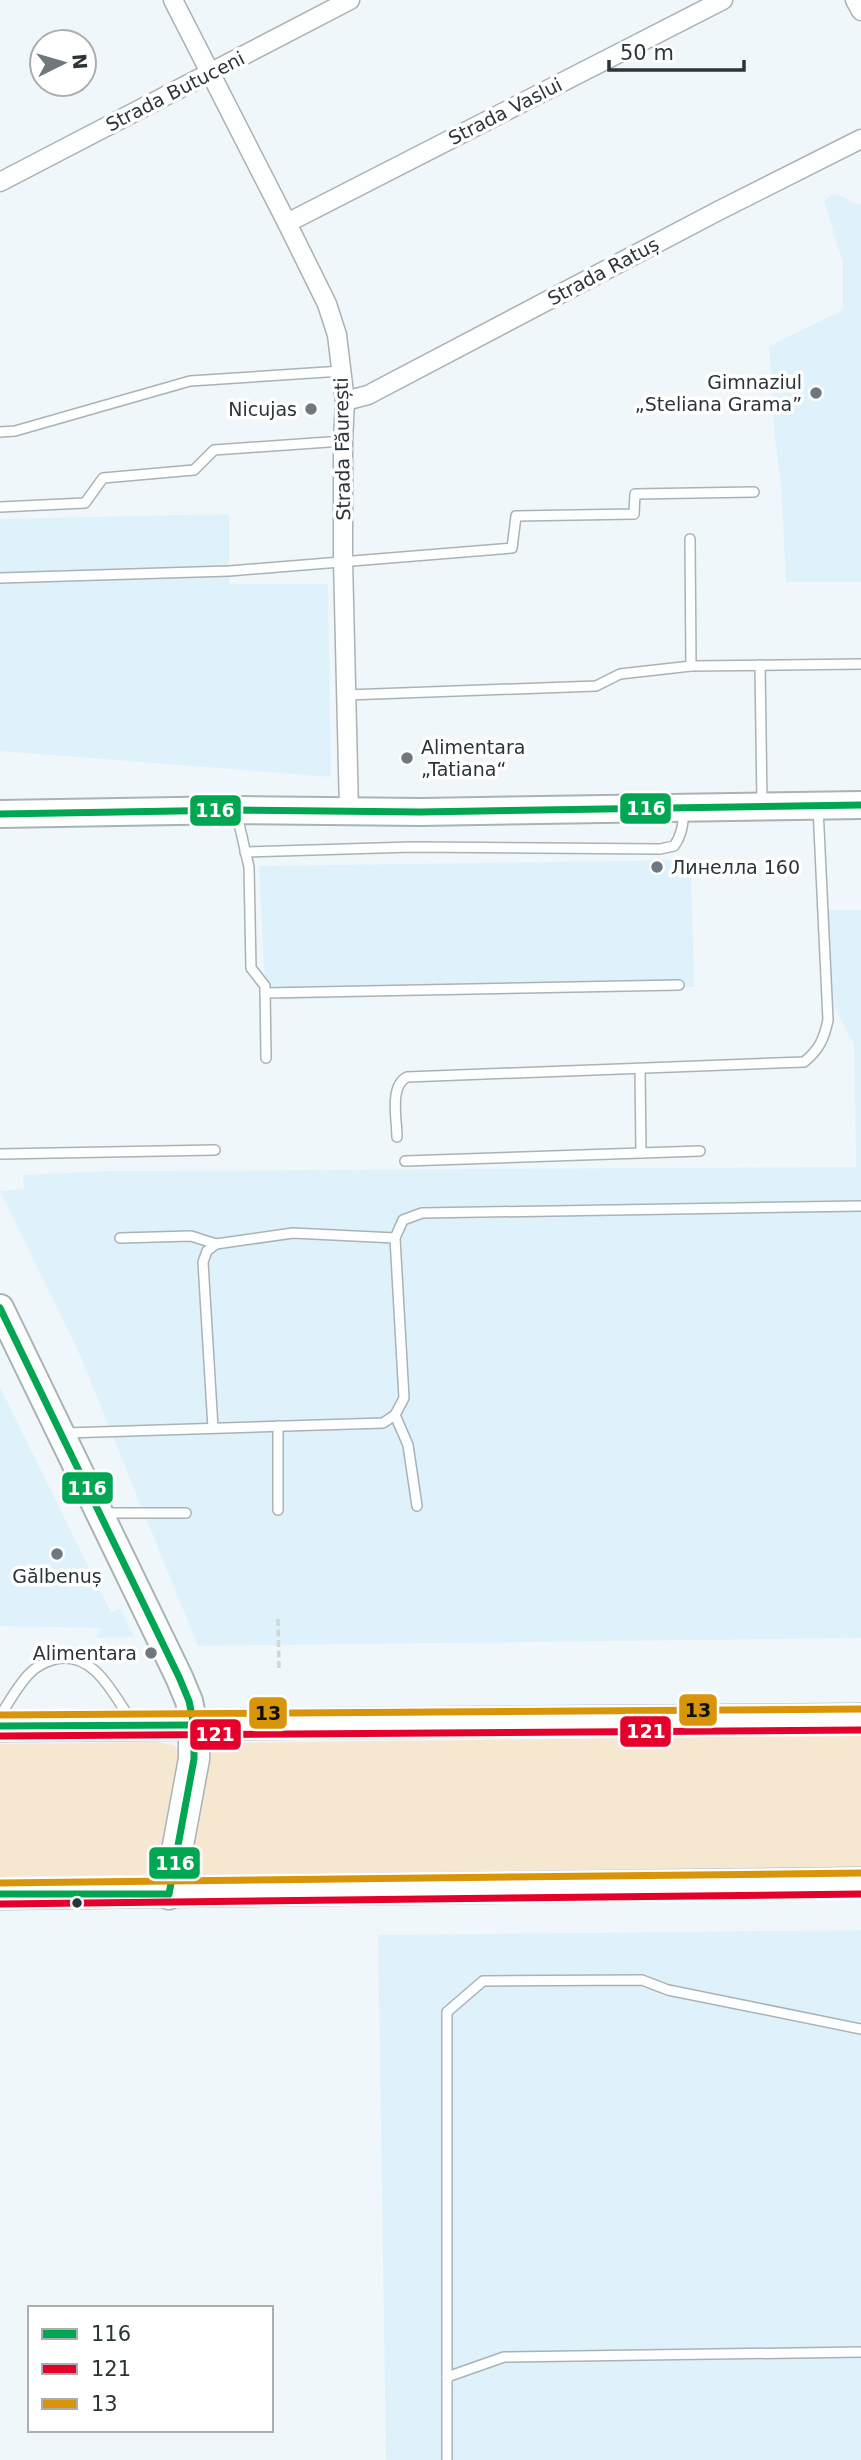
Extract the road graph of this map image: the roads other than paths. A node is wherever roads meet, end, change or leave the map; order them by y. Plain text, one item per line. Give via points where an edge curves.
1 (173, 0) edge
2 (350, 0) edge
3 (723, 0) edge
4 (855, 0) edge
5 (861, 11) edge
6 (210, 72) junction
7 (861, 139) edge
8 (0, 182) edge
9 (287, 223) junction
10 (342, 371) junction
11 (345, 401) junction
12 (0, 432) edge
13 (343, 441) junction
14 (754, 492) dead end
15 (0, 508) edge
16 (690, 539) dead end
17 (344, 560) junction
18 (0, 578) edge
19 (861, 664) edge
20 (760, 665) junction
21 (691, 666) junction
22 (347, 695) junction
23 (861, 804) edge
24 (818, 805) junction
25 (762, 806) junction
26 (685, 807) junction
27 (236, 810) junction
28 (349, 811) junction
29 (0, 814) edge
30 (245, 852) junction
31 (679, 985) dead end
32 (265, 993) junction
33 (266, 1058) dead end
34 (640, 1069) junction
35 (397, 1137) dead end
36 (215, 1150) dead end
37 (701, 1151) dead end
38 (641, 1153) junction
39 (0, 1154) edge
40 (405, 1161) dead end
41 (861, 1206) edge
42 (120, 1238) dead end
43 (395, 1238) junction
44 (216, 1244) junction
45 (0, 1308) edge
46 (395, 1415) junction
47 (278, 1426) junction
48 (213, 1428) junction
49 (61, 1433) junction
50 (417, 1506) dead end
51 (278, 1510) dead end
52 (186, 1513) dead end
53 (100, 1514) junction
54 (0, 1716) edge
55 (861, 1718) edge
56 (134, 1724) junction
57 (194, 1725) junction
58 (0, 1726) edge
59 (861, 1883) edge
60 (0, 1894) edge
61 (169, 1894) junction
62 (861, 2029) edge
63 (861, 2352) edge
64 (447, 2376) junction
65 (447, 2460) edge

1 - 6 street, Strada Făurești
2 - 6 street, Strada Butuceni
3 - 9 street, Strada Vaslui
4 - 5 street
6 - 8 street, Strada Butuceni
6 - 9 street, Strada Făurești
7 - 11 street, Strada Ratuș via 368,395
9 - 10 street, Strada Făurești via 327,304
10 - 11 street, Strada Făurești
10 - 12 lane via 190,381
11 - 13 street, Strada Făurești
13 - 15 lane via 214,450 194,470 103,478 85,503
13 - 17 street, Strada Făurești
14 - 17 lane via 635,494 634,514 516,516 512,548
16 - 21 lane
17 - 18 lane via 229,571
17 - 22 street, Strada Făurești
19 - 20 lane
20 - 21 lane
20 - 25 lane
21 - 22 lane via 620,674 596,686
22 - 28 street, Strada Făurești
23 - 24 main road
24 - 25 main road
24 - 34 lane via 828,1020 816,1052 804,1062
25 - 26 main road
26 - 28 main road
26 - 30 lane via 679,840 660,849 412,847
27 - 28 main road
27 - 29 main road
27 - 30 lane
30 - 32 lane via 251,968
31 - 32 lane
32 - 33 lane
34 - 35 lane via 407,1077 396,1088
34 - 38 lane
36 - 39 lane
37 - 38 lane
38 - 40 lane
41 - 43 lane via 422,1213 403,1220
42 - 44 lane via 191,1236
43 - 44 lane via 293,1233
43 - 46 lane via 404,1398
44 - 48 lane via 203,1262
45 - 49 main road
46 - 47 lane via 383,1423
46 - 50 lane via 408,1445
47 - 48 lane
47 - 51 lane
48 - 49 lane
49 - 53 main road
52 - 53 lane
53 - 57 main road via 179,1677
54 - 56 lane via 27,1676 43,1662 65,1657 84,1662 101,1676
55 - 57 main road
56 - 57 main road
56 - 58 main road
57 - 61 main road via 194,1759
59 - 61 main road
60 - 61 main road
62 - 64 lane via 668,1990 642,1980 483,1981 447,2012
63 - 64 lane via 504,2357
64 - 65 lane

